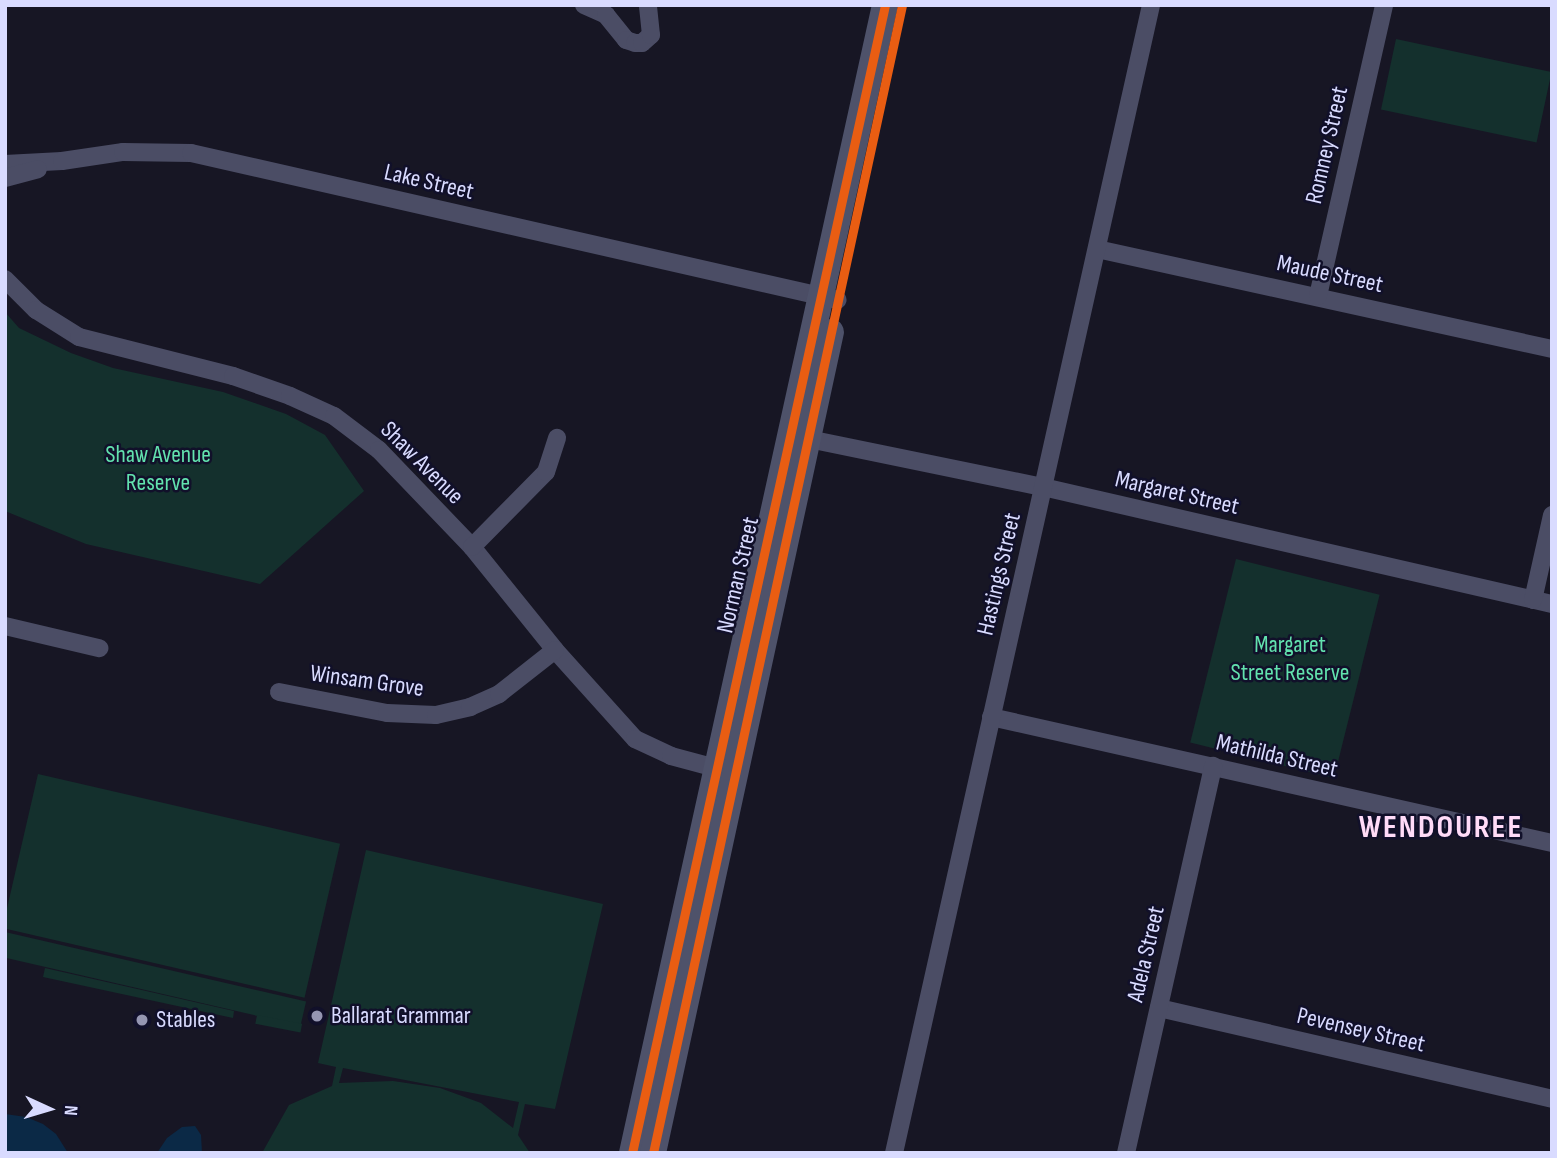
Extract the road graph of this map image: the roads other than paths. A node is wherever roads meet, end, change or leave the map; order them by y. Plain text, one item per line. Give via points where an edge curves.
1 (584, 5) edge
2 (648, 5) edge
3 (1151, 5) edge
4 (1384, 5) edge
5 (890, 7) edge
6 (62, 161) junction
7 (5, 164) edge
8 (5, 178) edge
9 (1097, 249) junction
10 (7, 280) edge
11 (1318, 296) junction
12 (829, 298) junction
13 (1552, 349) edge
14 (798, 437) junction
15 (557, 438) dead end
16 (1043, 487) junction
17 (1552, 515) edge
18 (472, 547) junction
19 (1532, 600) junction
20 (1552, 604) edge
21 (5, 626) edge
22 (99, 648) dead end
23 (555, 650) junction
24 (279, 692) dead end
25 (991, 718) junction
26 (1213, 766) junction
27 (725, 770) junction
28 (1552, 843) edge
29 (1159, 1007) junction
30 (1552, 1099) edge
31 (632, 1153) edge
32 (653, 1153) edge
33 (894, 1153) edge
34 (1126, 1153) edge

1 - 2 street via 607,15 626,40 635,44 651,35
3 - 9 street, Hastings Street
4 - 11 street, Romney Street
5 - 12 main road, Norman Street
6 - 7 street, Lake Street
6 - 8 street
6 - 12 street, Lake Street via 123,152 191,153
9 - 11 street, Maude Street
9 - 16 street, Hastings Street
10 - 18 street, Shaw Avenue via 36,310 79,337 233,376 334,416 379,450
11 - 13 street, Maude Street
12 - 14 main road, Norman Street
14 - 16 street, Margaret Street
14 - 27 main road, Norman Street
15 - 18 street via 546,472
16 - 19 street, Margaret Street
16 - 25 street, Hastings Street
17 - 19 street
18 - 23 street, Shaw Avenue
19 - 20 street, Margaret Street
21 - 22 street
23 - 24 street, Winsam Grove via 499,694 436,715 387,713
23 - 27 street, Shaw Avenue via 638,741 659,752
25 - 26 street, Mathilda Street
25 - 33 street, Hastings Street
26 - 28 street, Mathilda Street
26 - 29 street, Adela Street
27 - 31 main road, Norman Street
27 - 32 main road, Norman Street
29 - 30 street, Pevensey Street
29 - 34 street, Adela Street

